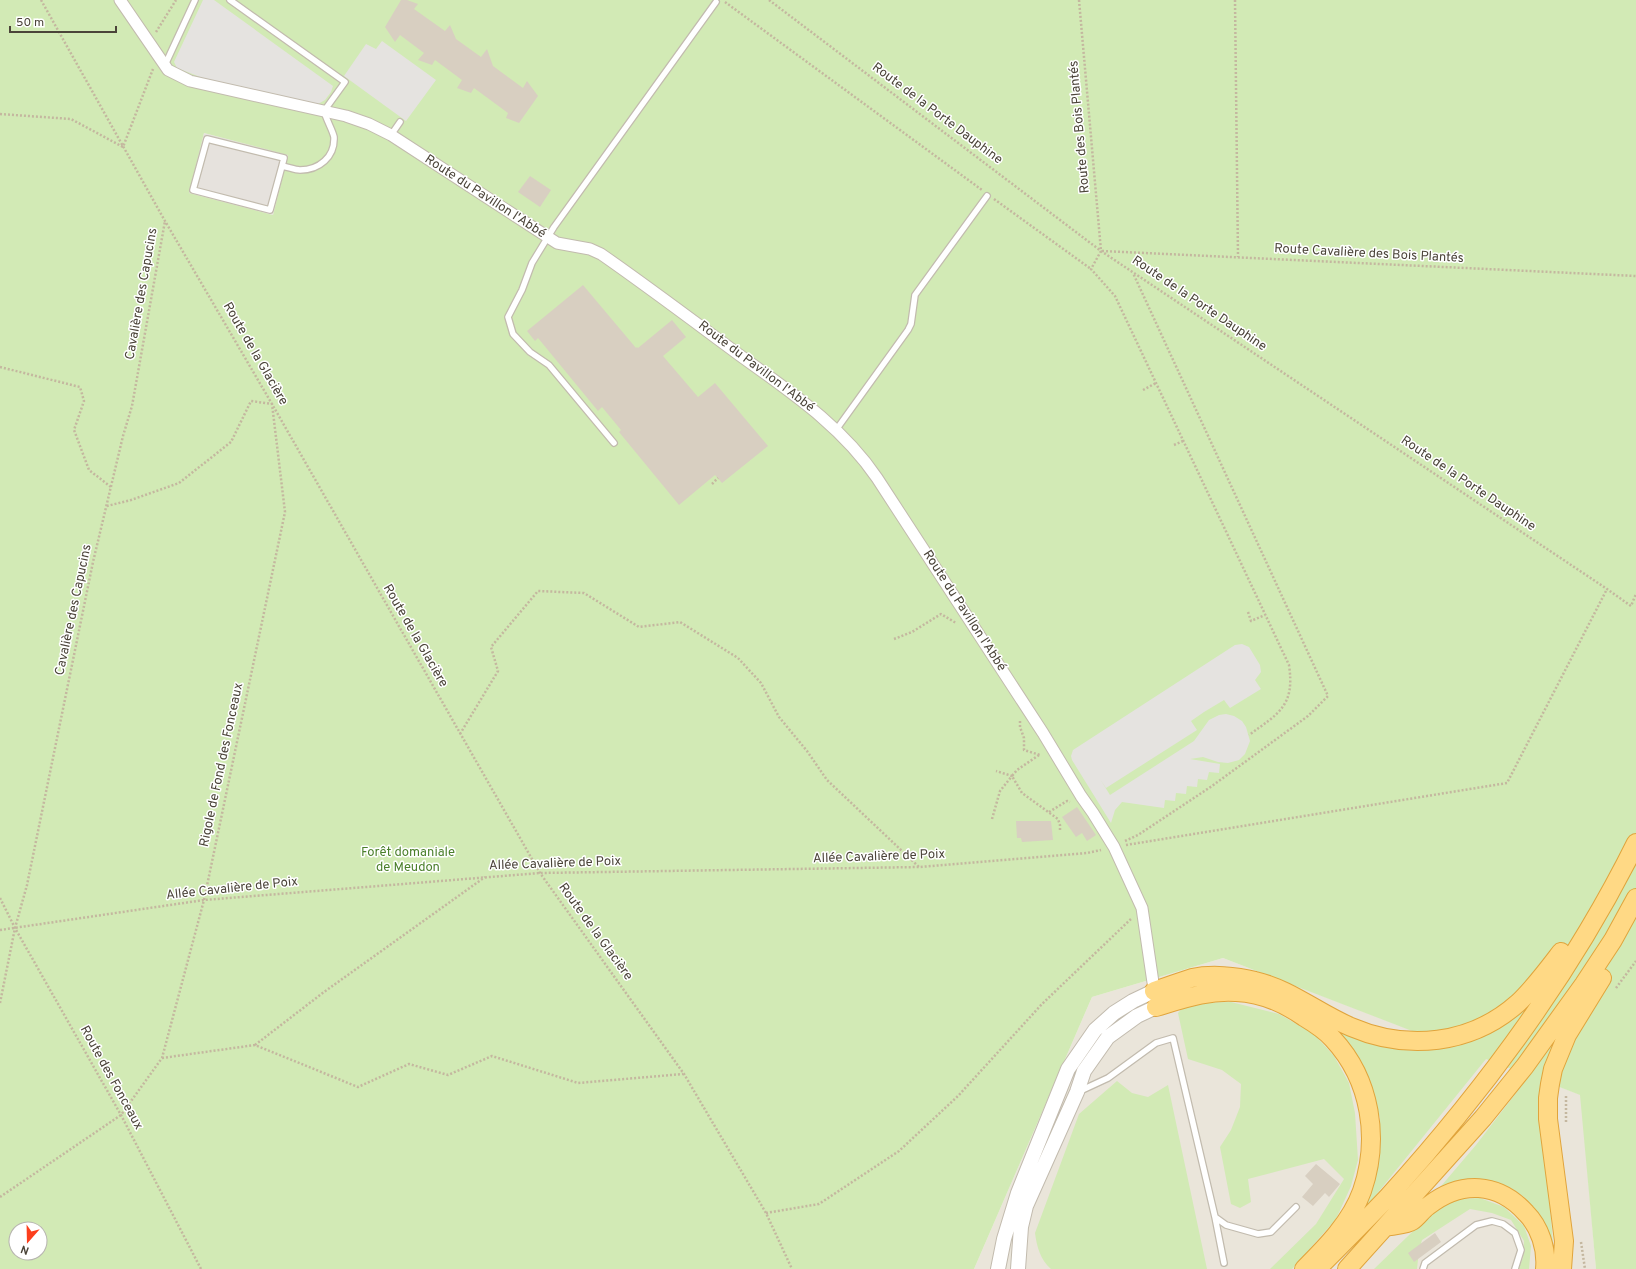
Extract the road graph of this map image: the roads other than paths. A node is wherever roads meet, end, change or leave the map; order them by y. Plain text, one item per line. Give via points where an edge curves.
1 (120, 0) edge
2 (195, 0) edge
3 (230, 0) edge
4 (716, 2) dead end
5 (165, 65) junction
6 (324, 111) junction
7 (400, 122) dead end
8 (391, 135) junction
9 (282, 166) junction
10 (988, 195) road end
11 (548, 238) junction
12 (836, 430) junction
13 (614, 443) dead end
14 (1636, 843) edge
15 (1636, 898) edge
16 (1590, 927) junction
17 (1613, 940) junction
18 (1155, 999) junction
19 (1077, 1092) junction
20 (1296, 1207) dead end
21 (1216, 1217) junction
22 (1386, 1227) junction
23 (1572, 1240) junction
24 (1018, 1250) junction
25 (1224, 1263) dead end
26 (998, 1269) edge
27 (1018, 1269) edge
28 (1029, 1269) edge
29 (1304, 1269) edge
30 (1317, 1269) edge
31 (1347, 1269) edge
32 (1423, 1269) edge
33 (1515, 1269) edge
34 (1545, 1269) edge
35 (1562, 1269) edge
36 (1571, 1269) edge

1 - 5 street, Route du Pavillon l'Abbé
2 - 5 lane
3 - 6 lane via 345,82
4 - 11 lane
5 - 6 street, Route du Pavillon l'Abbé via 168,70 190,81
6 - 8 street, Route du Pavillon l'Abbé via 369,124
6 - 9 lane via 334,138 329,158 312,168 300,170
7 - 8 lane
8 - 11 street, Route du Pavillon l'Abbé
9 - 9 lane via 284,158 207,138 193,190 270,210
10 - 12 lane via 915,295 908,330
11 - 12 street, Route du Pavillon l'Abbé via 557,243 590,249 601,254 802,401
11 - 13 lane via 532,263 508,317 511,328 513,334 530,352 549,365
12 - 18 street, Route du Pavillon l'Abbé via 877,478 1114,847 1142,908
14 - 16 highway
15 - 17 highway
16 - 18 highway via 1564,946 1548,970 1518,1003 1477,1029 1461,1036 1441,1040 1416,1042 1378,1037 1340,1022 1281,990 1255,981 1230,977 1191,978
16 - 30 highway via 1535,1012 1470,1100 1386,1198
17 - 22 highway via 1525,1066 1483,1118
17 - 23 highway via 1607,971 1567,1035 1553,1069 1548,1098 1549,1138
18 - 19 street via 1108,1037 1084,1071
18 - 26 street via 1133,1001 1114,1013 1095,1030 1068,1069 1018,1193
18 - 29 highway via 1222,992 1238,992 1268,998 1295,1011 1323,1030 1333,1039 1354,1068 1369,1111 1370,1162 1354,1209 1329,1244
19 - 21 lane via 1108,1078 1156,1044 1173,1038
19 - 24 street via 1026,1206
20 - 21 lane via 1271,1232 1258,1234 1226,1225
21 - 25 lane
22 - 31 highway
22 - 34 highway via 1412,1221 1427,1206 1452,1191 1472,1188 1493,1190 1511,1199 1536,1225 1544,1249
23 - 35 highway
23 - 36 highway
24 - 27 street
24 - 28 street
32 - 33 lane via 1425,1263 1476,1225 1492,1221 1503,1224 1515,1233 1521,1250

